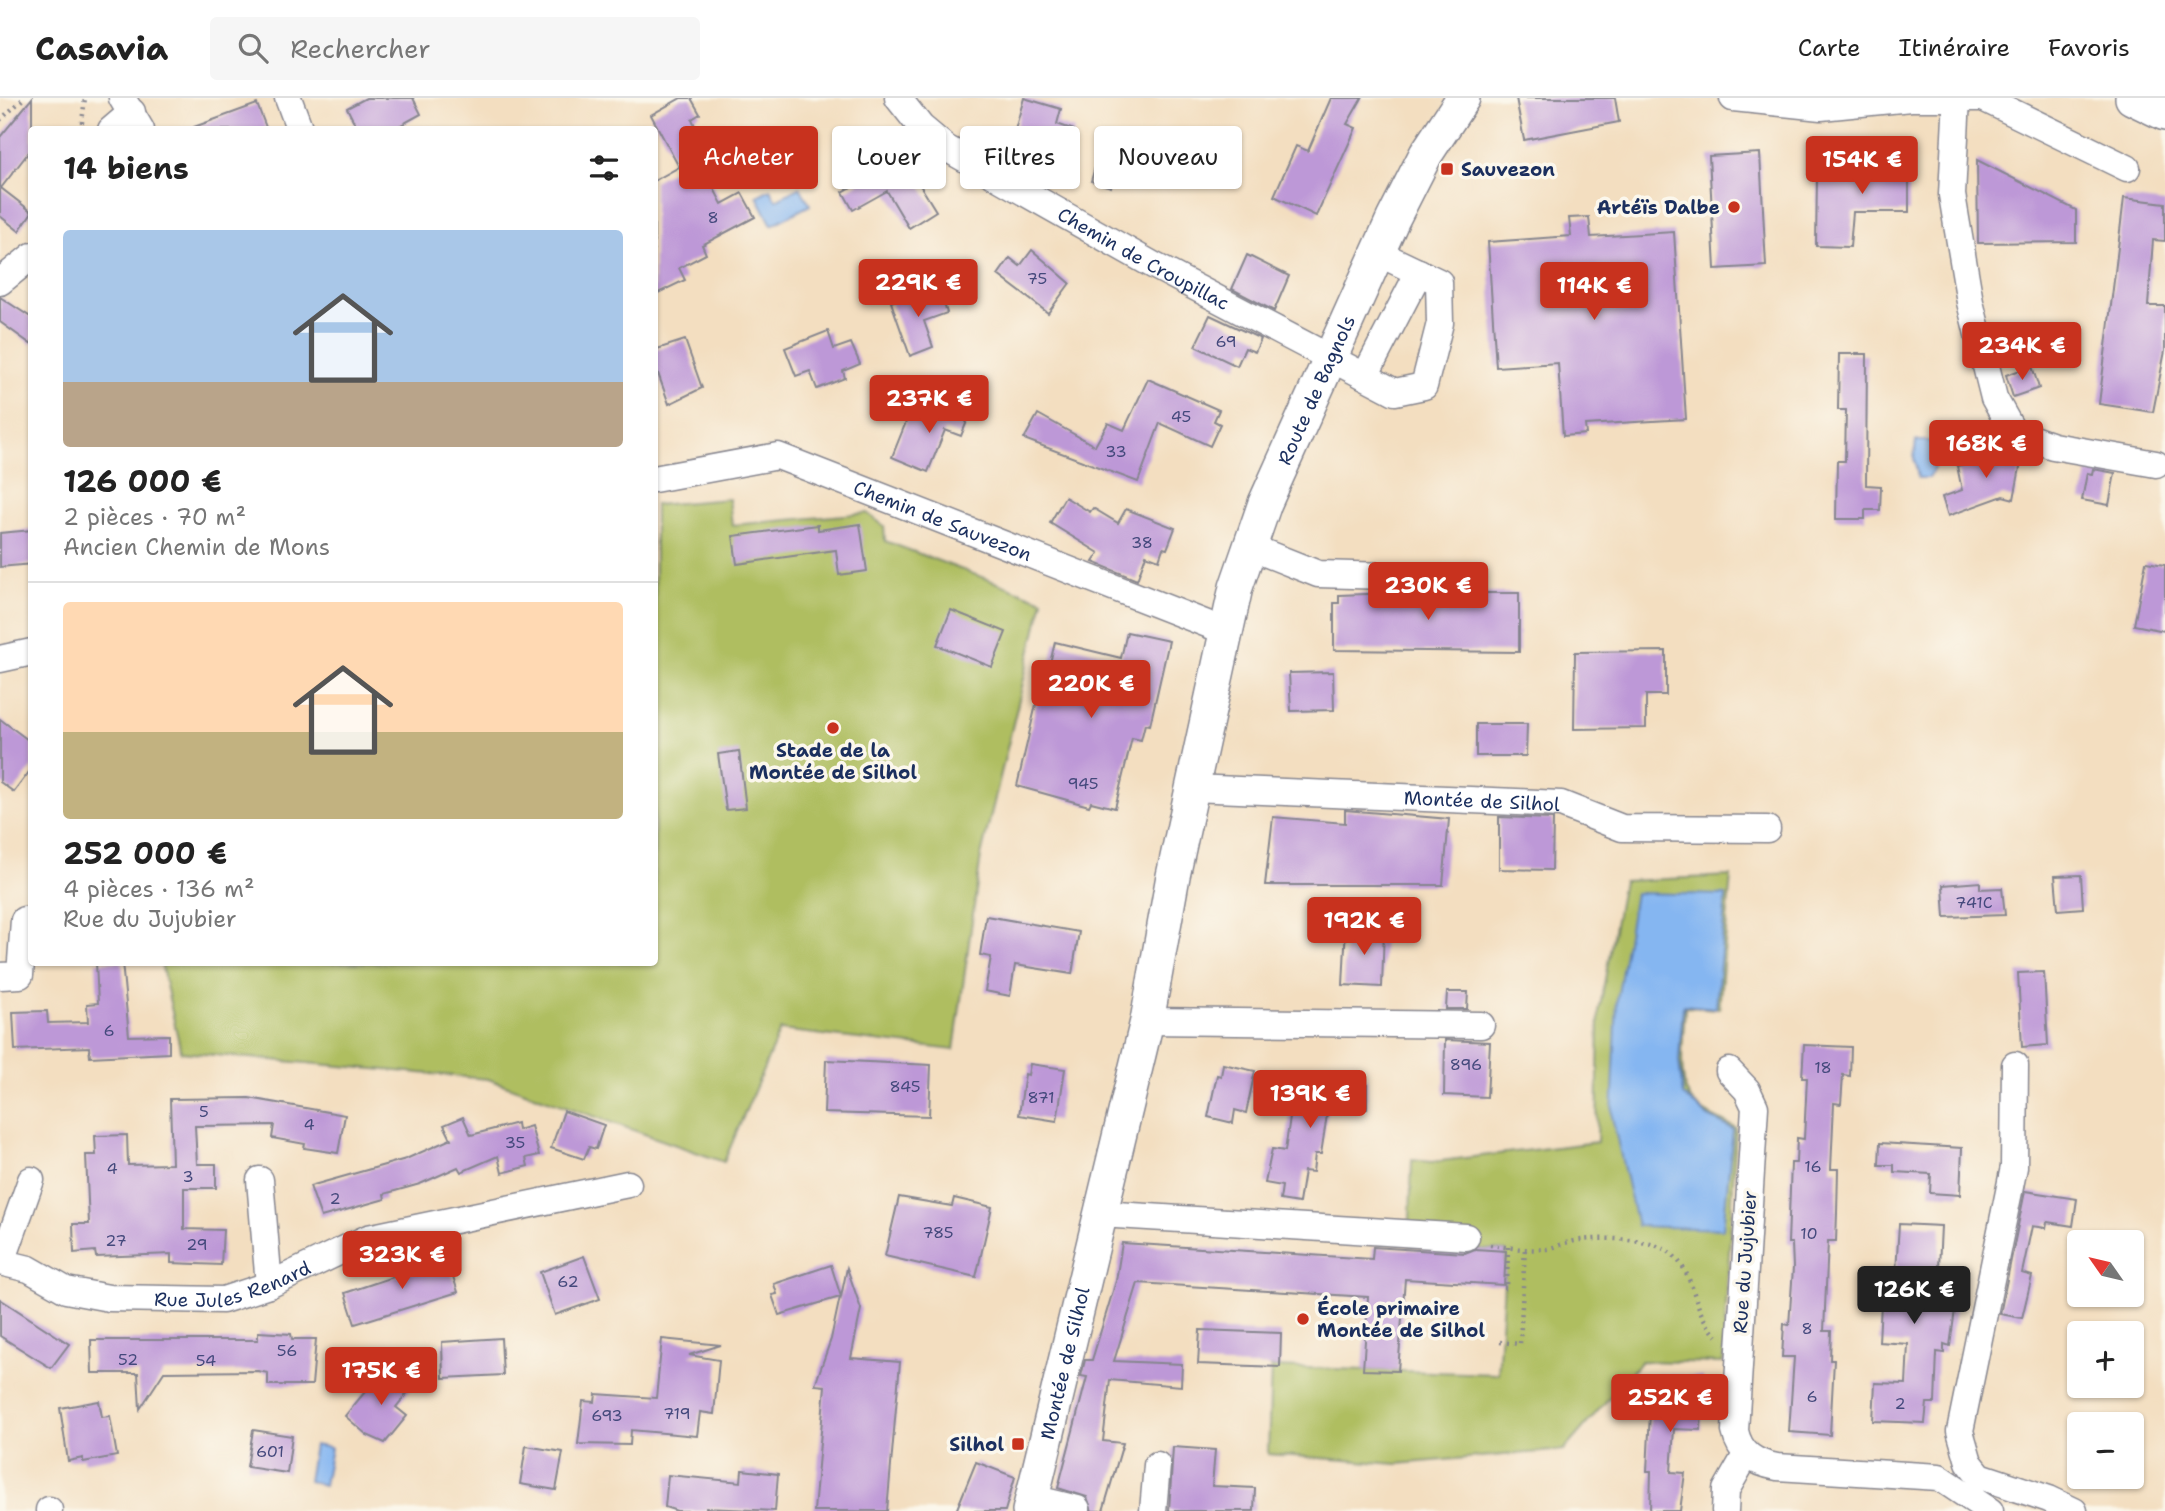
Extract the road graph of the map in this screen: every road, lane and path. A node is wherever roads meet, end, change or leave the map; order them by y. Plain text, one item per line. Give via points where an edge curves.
1 (24, 98) edge
2 (85, 98) edge
3 (288, 98) edge
4 (898, 98) edge
5 (1444, 98) edge
6 (1463, 98) edge
7 (1733, 98) edge
8 (1957, 98) edge
9 (2133, 98) edge
10 (132, 113) edge
11 (2165, 114) edge
12 (0, 120) edge
13 (82, 126) edge
14 (116, 126) edge
15 (298, 126) edge
16 (1426, 154) junction
17 (2127, 169) dead end
18 (1378, 253) junction
19 (1419, 272) junction
20 (1332, 357) junction
21 (1366, 376) junction
22 (2156, 464) dead end
23 (658, 478) edge
24 (1250, 547) junction
25 (1387, 576) dead end
26 (1225, 631) junction
27 (28, 653) edge
28 (0, 659) edge
29 (1192, 788) junction
30 (1768, 829) dead end
31 (24, 920) dead end
32 (0, 976) edge
33 (1147, 1021) junction
34 (1481, 1025) dead end
35 (2015, 1065) dead end
36 (1729, 1071) dead end
37 (31, 1180) dead end
38 (260, 1180) dead end
39 (628, 1184) dead end
40 (1100, 1214) junction
41 (1466, 1237) joint
42 (1507, 1247) junction
43 (1525, 1248) junction
44 (1, 1262) edge
45 (270, 1285) junction
46 (1504, 1288) dead end
47 (1500, 1342) dead end
48 (1740, 1354) junction
49 (1746, 1455) junction
50 (1157, 1465) dead end
51 (1030, 1504) edge
52 (1077, 1509) dead end
53 (1153, 1511) edge
54 (1725, 1511) edge
55 (1990, 1511) edge
56 (2074, 1511) edge

1 - 12 path
2 - 13 path
3 - 15 street
4 - 20 street, Chemin de Croupillac via 921,127 947,148 1153,265
5 - 16 main road, Route de Bagnols
6 - 16 main road, Route de Bagnols
7 - 8 street via 1821,107
8 - 17 street via 1983,98
8 - 22 street via 1952,195 1970,302 1994,398 2014,432 2053,446
9 - 11 main road
10 - 14 street
16 - 18 main road, Route de Bagnols
18 - 19 street
18 - 20 main road, Route de Bagnols
19 - 21 street
19 - 21 street, Chemin de Croupillac via 1439,282 1440,323 1424,386 1395,392
20 - 21 street, Chemin de Croupillac
20 - 24 main road, Route de Bagnols via 1265,503
23 - 26 street, Chemin de Sauvezon via 778,456
24 - 25 street via 1318,574
24 - 26 main road, Route de Bagnols
26 - 29 main road, Montée de Silhol
27 - 28 street
29 - 30 street, Montée de Silhol via 1561,804 1622,828
29 - 33 main road, Montée de Silhol
31 - 32 street via 20,975
33 - 34 street
33 - 40 main road, Montée de Silhol
35 - 56 street via 2014,1167 1960,1432 1969,1462 1980,1476
36 - 48 street, Rue du Jujubier via 1755,1107
37 - 44 street
38 - 45 street
39 - 45 street, Rue Jules Renard via 368,1238
40 - 41 street
40 - 51 main road, Montée de Silhol
41 - 42 path
42 - 43 path
42 - 46 path
43 - 47 path via 1520,1344
43 - 48 path via 1545,1249 1572,1241 1638,1241 1662,1248 1688,1276 1704,1322
44 - 45 street, Rue Jules Renard via 29,1269 66,1290 109,1298 223,1300
48 - 49 street, Rue du Jujubier via 1735,1431
49 - 54 street via 1726,1490
49 - 55 street via 1777,1467 1938,1477
50 - 53 street
51 - 52 street

